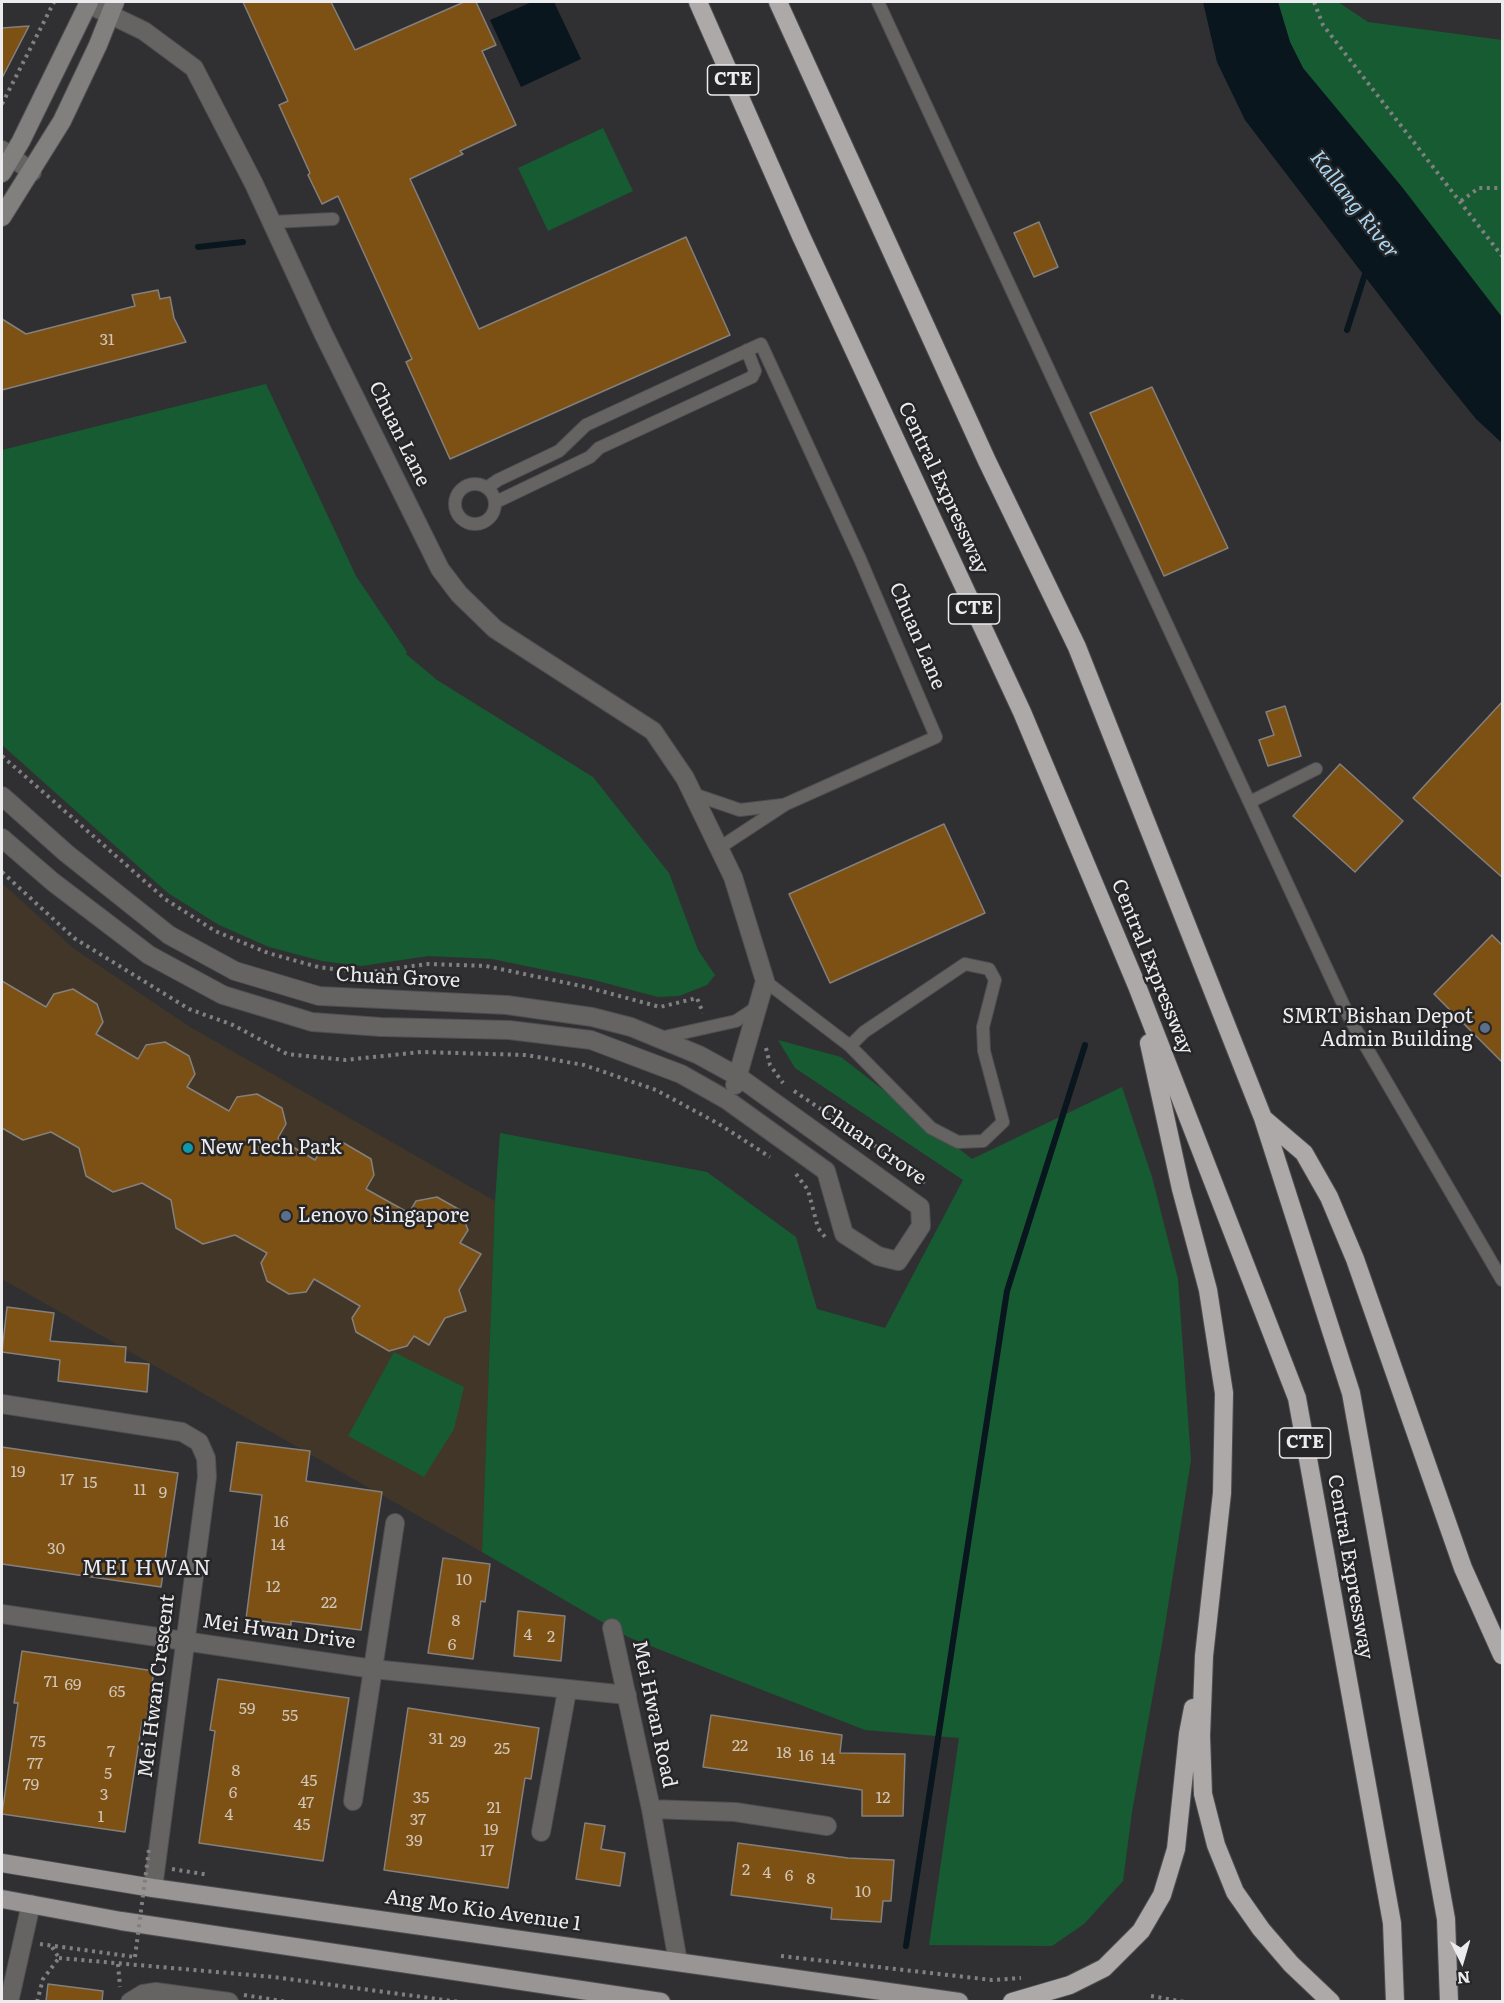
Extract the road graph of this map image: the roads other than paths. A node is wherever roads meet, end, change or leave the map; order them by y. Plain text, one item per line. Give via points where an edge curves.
1 (698, 2) edge
2 (778, 2) edge
3 (878, 2) edge
4 (89, 3) edge
5 (113, 8) edge
6 (5, 160) edge
7 (32, 172) junction
8 (2, 217) edge
9 (333, 219) dead end
10 (272, 222) junction
11 (747, 350) junction
12 (488, 488) junction
13 (496, 502) junction
14 (1316, 769) dead end
15 (693, 794) junction
16 (2, 796) edge
17 (1250, 802) junction
18 (786, 804) junction
19 (2, 838) edge
20 (719, 848) junction
21 (765, 981) junction
22 (1137, 986) junction
23 (757, 1008) junction
24 (656, 1039) junction
25 (850, 1046) junction
26 (739, 1077) junction
27 (727, 1100) junction
28 (1263, 1118) junction
29 (1503, 1280) edge
30 (2, 1404) edge
31 (395, 1523) dead end
32 (2, 1614) edge
33 (612, 1628) dead end
34 (185, 1641) junction
35 (1503, 1655) edge
36 (1204, 1656) junction
37 (373, 1669) junction
38 (567, 1691) junction
39 (627, 1695) junction
40 (353, 1801) dead end
41 (651, 1809) junction
42 (827, 1826) dead end
43 (541, 1832) dead end
44 (2, 1863) edge
45 (153, 1888) junction
46 (2, 1899) edge
47 (31, 1904) junction
48 (678, 1962) junction
49 (125, 1994) edge
50 (9, 2001) edge
51 (229, 2001) edge
52 (661, 2001) edge
53 (959, 2001) edge
54 (1012, 2001) edge
55 (1331, 2001) edge
56 (1395, 2001) edge
57 (1449, 2001) edge

1 - 22 highway, Central Expressway / CTE via 806,247 1022,712
2 - 28 highway, Central Expressway / CTE via 987,461 1077,647
3 - 17 lane
4 - 5 street, Chuan Lane
4 - 6 main road
5 - 7 main road via 79,86
5 - 10 street, Chuan Lane via 194,68
6 - 7 street
7 - 8 main road
9 - 10 lane
10 - 15 street, Chuan Lane via 436,560 459,594 495,629 653,731
11 - 12 lane via 586,425 559,451
11 - 13 lane via 755,371 752,377 599,448 590,457
11 - 18 lane, Chuan Lane via 761,344 936,737
12 - 13 lane
12 - 13 lane via 480,484 464,486 455,500 459,517 466,522 483,523 495,511
14 - 17 lane
15 - 18 lane via 740,810
15 - 20 street, Chuan Lane
16 - 24 street, Chuan Grove via 169,935 235,971 319,996 507,1005 592,1017 631,1027
17 - 29 lane via 1351,1021
18 - 20 lane, Chuan Lane
19 - 27 street, Chuan Grove via 149,955 223,995 312,1022 381,1028 509,1030 591,1040 681,1074
20 - 21 street, Chuan Lane via 733,877
21 - 23 street
21 - 25 lane
22 - 36 highway via 1181,1190 1208,1290 1224,1394 1222,1493
22 - 56 highway, Central Expressway / CTE via 1297,1398 1392,1923
23 - 24 lane via 736,1021
23 - 26 street
24 - 26 street, Chuan Grove via 699,1055
25 - 25 lane via 931,1128 958,1142 983,1141 1003,1122 984,1051 983,1028 995,980 989,969 965,964 864,1032
26 - 27 street
26 - 27 street, Chuan Grove via 921,1207 921,1226 898,1261 878,1256 844,1234 826,1171
28 - 35 highway via 1304,1153 1329,1197 1355,1259 1463,1568
28 - 57 highway, Central Expressway / CTE via 1351,1393 1446,1919
30 - 34 street, Mei Hwan Crescent via 177,1431 194,1437 202,1446 207,1469
31 - 37 street, Mei Hwan Drive
32 - 34 street, Mei Hwan Drive
33 - 39 street, Mei Hwan Road
34 - 37 street, Mei Hwan Drive
34 - 45 street, Mei Hwan Crescent
36 - 54 highway via 1188,1734 1176,1849 1162,1896 1141,1931 1104,1968 1070,1985
36 - 55 highway via 1203,1794 1216,1845 1235,1892 1261,1929
37 - 38 street, Mei Hwan Drive
37 - 40 street, Mei Hwan Drive
38 - 39 street, Mei Hwan Drive
38 - 43 street
39 - 41 street, Mei Hwan Road
41 - 42 street, Mei Hwan Road via 735,1812
41 - 48 street, Mei Hwan Road
44 - 45 main road, Ang Mo Kio Avenue 1
45 - 48 main road, Ang Mo Kio Avenue 1
46 - 47 main road
47 - 50 street
47 - 52 main road via 121,1921
48 - 53 main road, Ang Mo Kio Avenue 1
49 - 51 street via 156,1992

